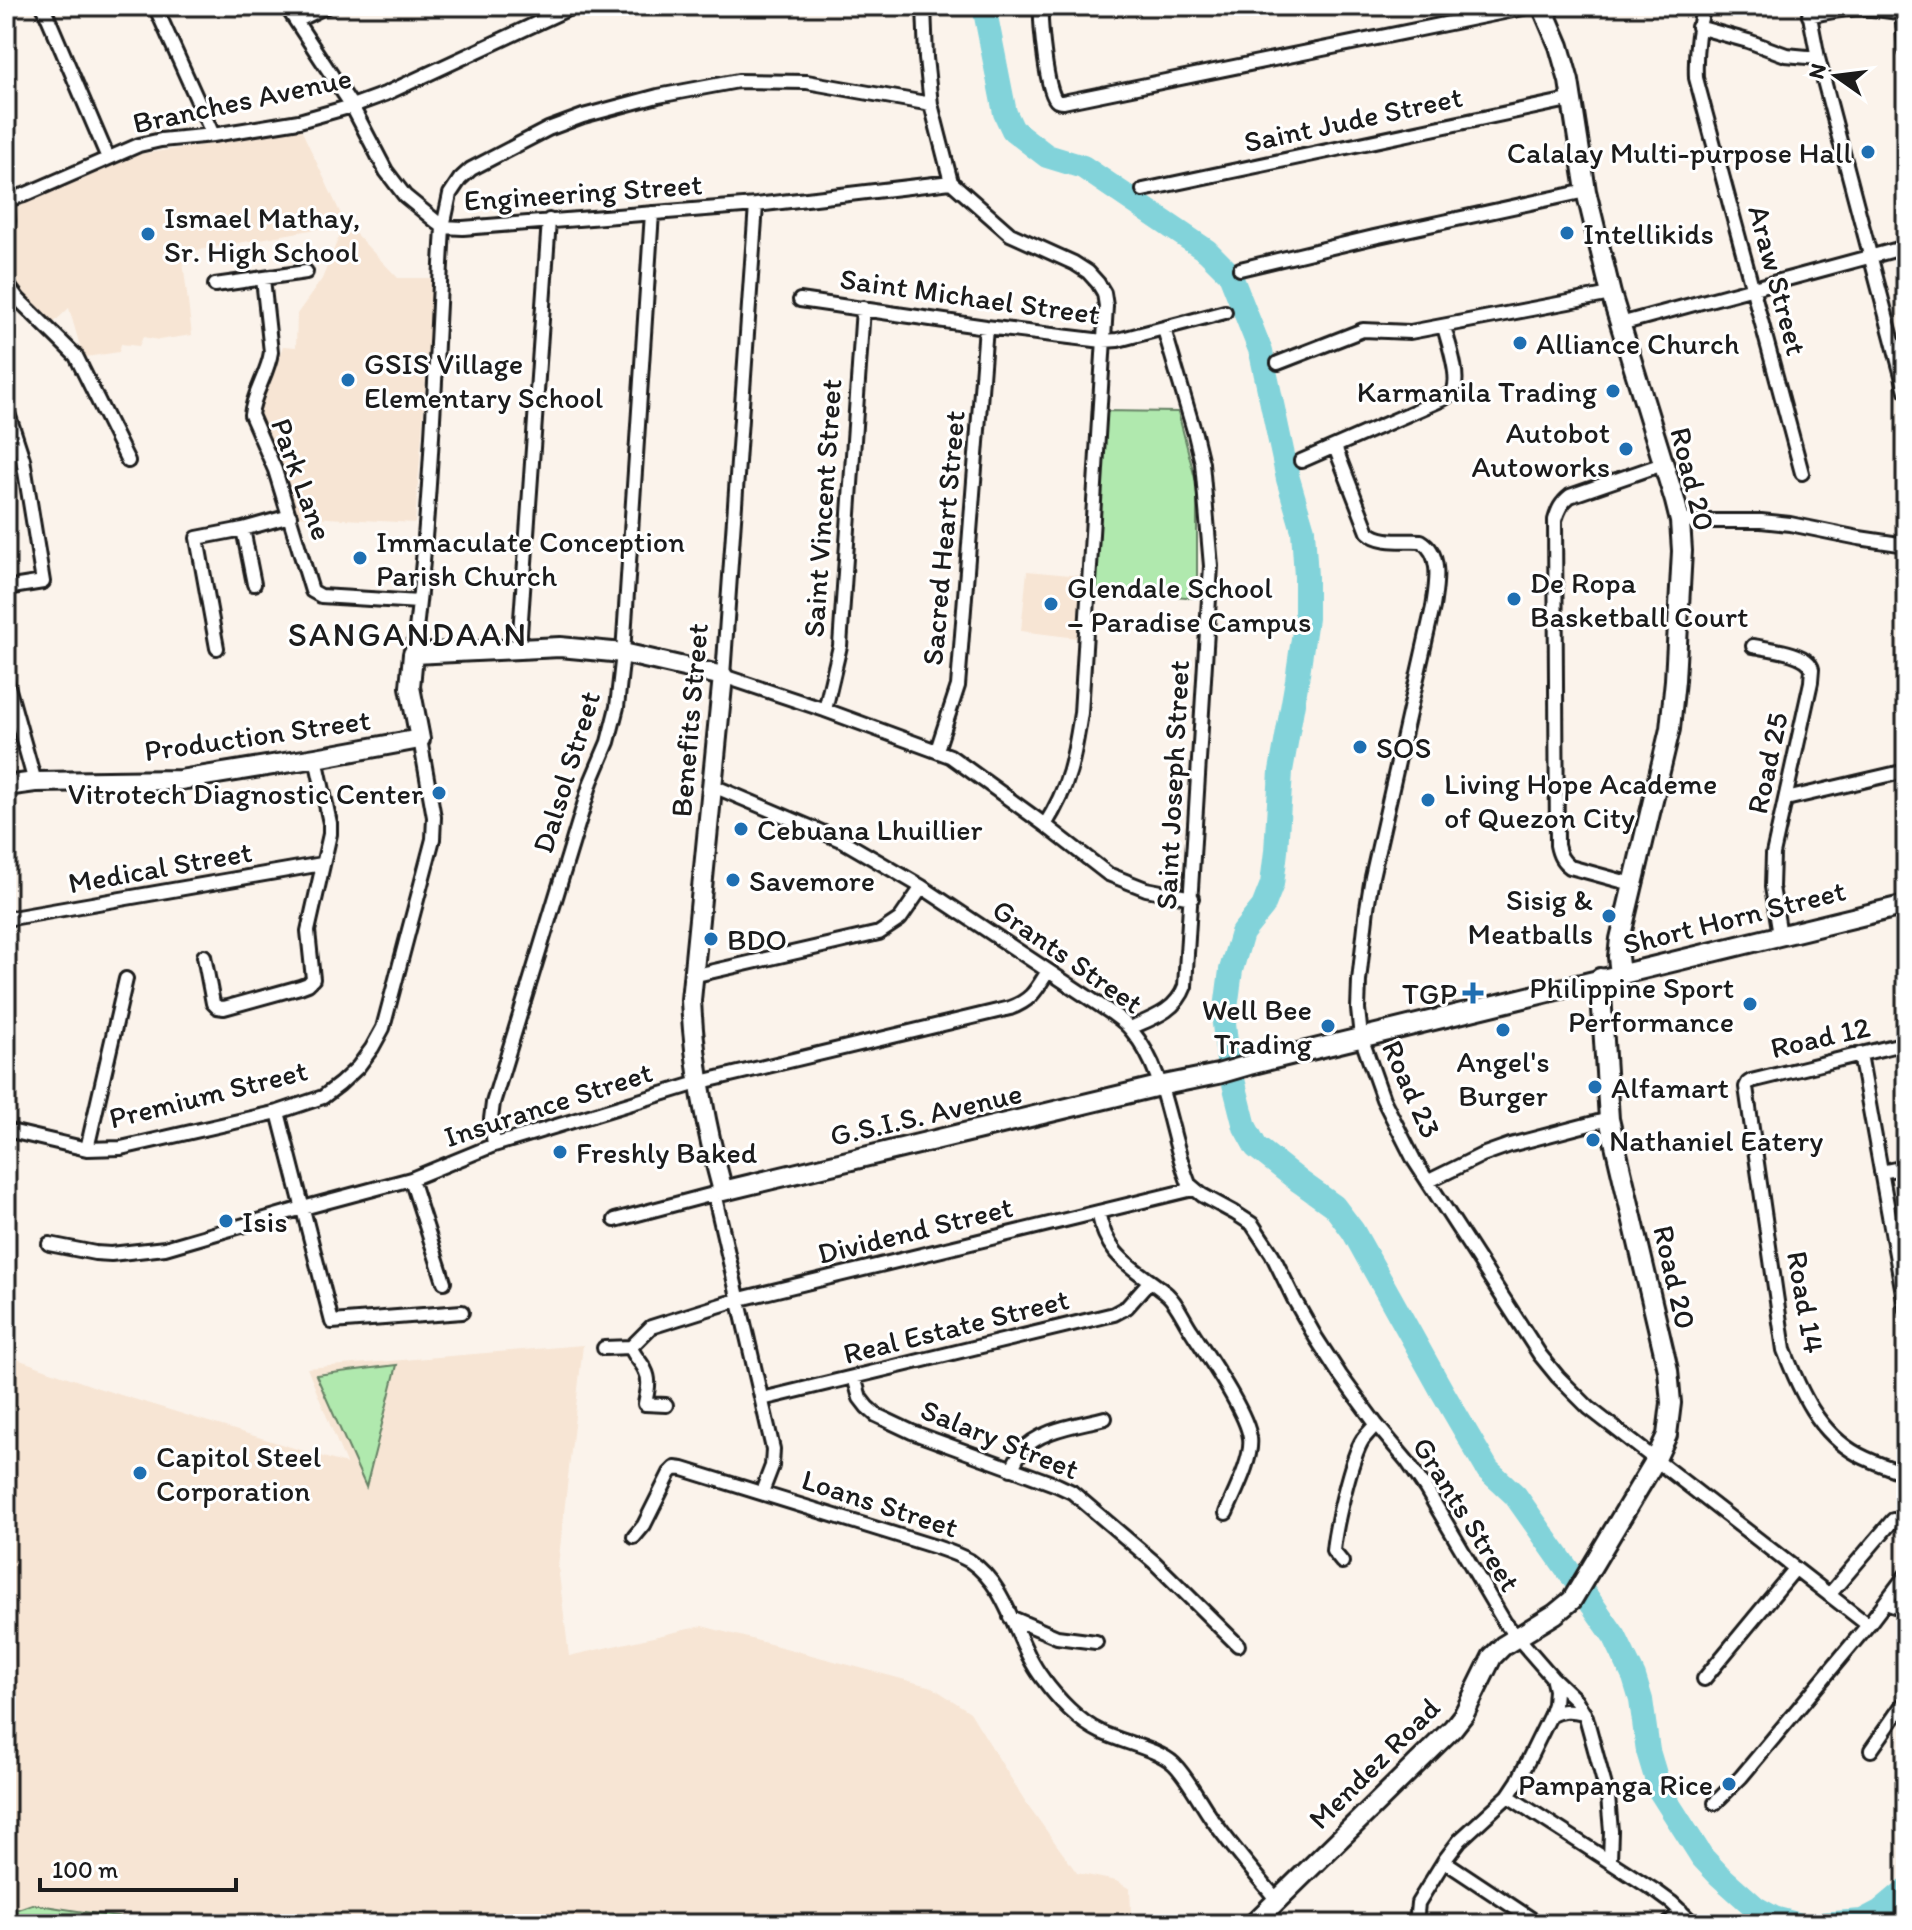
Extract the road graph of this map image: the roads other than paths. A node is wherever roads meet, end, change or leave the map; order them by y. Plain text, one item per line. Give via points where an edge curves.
1 (43, 6) edge
2 (155, 6) edge
3 (286, 6) edge
4 (327, 6) edge
5 (574, 6) edge
6 (924, 6) edge
7 (1041, 6) edge
8 (1533, 6) edge
9 (1542, 6) edge
10 (1704, 6) edge
11 (1808, 11) edge
12 (296, 21) junction
13 (1698, 27) junction
14 (1906, 52) edge
15 (1818, 58) junction
16 (1573, 99) junction
17 (931, 104) junction
18 (352, 106) junction
19 (213, 135) junction
20 (108, 158) junction
21 (951, 182) junction
22 (1143, 190) dead end
23 (1586, 191) junction
24 (6, 200) edge
25 (756, 205) junction
26 (652, 213) junction
27 (549, 220) junction
28 (443, 227) junction
29 (6, 233) edge
30 (1906, 247) edge
31 (1871, 257) junction
32 (1240, 269) dead end
33 (306, 272) dead end
34 (263, 279) junction
35 (6, 283) edge
36 (215, 285) dead end
37 (1754, 288) junction
38 (1611, 294) junction
39 (800, 300) dead end
40 (863, 308) junction
41 (1225, 312) dead end
42 (1620, 324) junction
43 (986, 327) junction
44 (1444, 327) junction
45 (1164, 329) junction
46 (1103, 341) junction
47 (1278, 363) dead end
48 (1905, 384) edge
49 (6, 407) edge
50 (1335, 447) junction
51 (128, 461) dead end
52 (1301, 461) dead end
53 (1663, 464) junction
54 (1802, 473) dead end
55 (290, 516) junction
56 (1680, 521) junction
57 (243, 529) junction
58 (1906, 545) edge
59 (254, 584) dead end
60 (6, 588) edge
61 (419, 602) junction
62 (1753, 646) dead end
63 (217, 648) dead end
64 (519, 648) junction
65 (623, 653) junction
66 (413, 654) junction
67 (723, 676) junction
68 (6, 679) edge
69 (825, 710) junction
70 (420, 739) junction
71 (937, 750) junction
72 (316, 758) junction
73 (1906, 771) edge
74 (35, 782) junction
75 (711, 785) junction
76 (6, 786) edge
77 (1786, 799) junction
78 (1045, 825) junction
79 (322, 864) junction
80 (1632, 884) junction
81 (922, 887) junction
82 (1192, 898) junction
83 (1906, 905) edge
84 (6, 919) edge
85 (1780, 935) junction
86 (204, 956) dead end
87 (1048, 971) junction
88 (1620, 974) junction
89 (692, 976) junction
90 (1600, 978) junction
91 (126, 979) dead end
92 (1130, 1028) junction
93 (1361, 1037) junction
94 (1906, 1043) edge
95 (1860, 1054) junction
96 (1249, 1065) joint
97 (701, 1082) junction
98 (1748, 1083) joint
99 (1159, 1086) junction
100 (278, 1112) junction
101 (1609, 1119) junction
102 (6, 1130) edge
103 (494, 1145) junction
104 (87, 1149) junction
105 (1906, 1167) edge
106 (1881, 1172) junction
107 (411, 1179) junction
108 (1429, 1181) junction
109 (1193, 1189) junction
110 (718, 1192) junction
111 (303, 1208) junction
112 (1098, 1212) junction
113 (615, 1220) dead end
114 (49, 1244) dead end
115 (1150, 1281) junction
116 (444, 1282) dead end
117 (740, 1299) junction
118 (1906, 1310) edge
119 (462, 1312) dead end
120 (631, 1347) junction
121 (604, 1348) dead end
122 (854, 1377) junction
123 (762, 1399) junction
124 (666, 1405) dead end
125 (1105, 1418) dead end
126 (1376, 1424) junction
127 (1655, 1461) junction
128 (1011, 1469) junction
129 (1906, 1474) edge
130 (762, 1492) junction
131 (1226, 1513) dead end
132 (1893, 1520) dead end
133 (634, 1537) dead end
134 (1342, 1562) dead end
135 (1795, 1569) junction
136 (1591, 1570) joint
137 (1906, 1575) edge
138 (1829, 1595) junction
139 (1886, 1603) junction
140 (1906, 1610) edge
141 (1010, 1617) junction
142 (1868, 1625) junction
143 (1515, 1637) junction
144 (1096, 1642) dead end
145 (1238, 1645) dead end
146 (1552, 1677) junction
147 (1704, 1679) dead end
148 (1906, 1700) edge
149 (1584, 1713) junction
150 (1550, 1716) junction
151 (1871, 1750) dead end
152 (1508, 1796) junction
153 (1715, 1803) dead end
154 (1610, 1860) junction
155 (1444, 1861) junction
156 (1277, 1900) junction
157 (1681, 1911) junction
158 (1253, 1924) edge
159 (1416, 1924) edge
160 (1539, 1924) edge
161 (1668, 1924) edge
162 (1694, 1924) edge

1 - 20 street
2 - 19 street
3 - 12 street, Engineering Street
4 - 12 street
5 - 18 street, Branches Avenue
6 - 17 street
7 - 8 street via 1050,85 1054,98 1063,102
9 - 16 street, Road 20
10 - 13 street, Araw Street
11 - 14 street via 1874,8 1902,13
11 - 15 street
12 - 18 street, Engineering Street
13 - 15 street via 1786,55
13 - 37 street, Araw Street via 1696,78
15 - 31 street
16 - 22 street, Saint Jude Street
16 - 23 street, Road 20
17 - 21 street
17 - 28 street, Premium Street via 807,82 738,81 658,96 548,129 471,169 450,194
18 - 19 street, Branches Avenue
18 - 28 street, Engineering Street via 386,171 405,196
19 - 20 street, Branches Avenue via 161,140
20 - 24 street, Branches Avenue
21 - 25 street, Engineering Street
21 - 46 street via 1010,234 1088,272 1104,293
23 - 32 street
23 - 38 street, Road 20
24 - 29 street
25 - 26 street, Engineering Street
25 - 67 street, Benefits Street
26 - 27 street, Engineering Street
26 - 65 street, Dalsol Street
27 - 28 street, Engineering Street
27 - 64 street
28 - 61 street, Premium Street
30 - 31 street
31 - 37 street
31 - 48 street
33 - 34 street
34 - 36 street
34 - 55 street, Park Lane via 271,352 251,415
35 - 51 street via 76,356
37 - 42 street
37 - 54 street, Araw Street
38 - 42 street, Road 20
38 - 44 street
39 - 40 street, Saint Michael Street
40 - 43 street, Saint Michael Street
40 - 69 street, Saint Vincent Street via 840,646
41 - 45 street, Saint Michael Street
42 - 53 street, Road 20
43 - 46 street, Saint Michael Street
43 - 71 street, Sacred Heart Street via 958,686
44 - 47 street via 1363,330
44 - 50 street via 1456,377 1452,393
45 - 46 street, Saint Michael Street
45 - 82 street, Saint Joseph Street via 1202,463 1211,566
46 - 78 street via 1081,713 1074,761
49 - 60 street via 23,459 43,582
50 - 52 street
50 - 93 street, Road 23 via 1368,532 1379,539 1426,543 1437,579 1369,892 1359,981
53 - 56 street, Road 20
53 - 80 street via 1570,496 1555,520 1559,855 1570,867
55 - 57 street
55 - 61 street, Park Lane via 312,591
56 - 58 street via 1790,524
56 - 80 street, Road 20 via 1670,729
57 - 59 street
57 - 63 street via 197,538
61 - 66 street, Premium Street
62 - 77 street, Road 25 via 1800,656 1812,669
64 - 65 street
64 - 66 street
65 - 67 street
65 - 103 street, Dalsol Street via 608,742 591,782 493,1103
66 - 70 street, Premium Street via 410,687
67 - 69 street
67 - 75 street, Benefits Street
68 - 74 street
69 - 71 street
70 - 72 street, Production Street
70 - 100 street, Premium Street via 435,828 383,1028 340,1084 323,1097
71 - 78 street
72 - 74 street, Production Street via 180,780
72 - 79 street via 330,823
73 - 77 street
74 - 76 street, Production Street
75 - 81 street, Grants Street via 843,841
75 - 89 street, Benefits Street
77 - 85 street, Road 25 via 1772,873
78 - 82 street via 1108,874
79 - 84 street, Medical Street
79 - 86 street via 308,931 313,979 308,984 217,1007
80 - 88 street, Road 20 via 1620,939
81 - 87 street, Grants Street
81 - 89 street via 900,919 879,933
82 - 92 street, Saint Joseph Street via 1184,991 1161,1015
83 - 85 street, Short Horn Street
85 - 88 street, Short Horn Street
87 - 92 street, Grants Street
87 - 97 street, Insurance Street via 1028,1000 1010,1008
88 - 90 street, Short Horn Street
89 - 97 street, Benefits Street
90 - 93 street, Short Horn Street
90 - 101 street, Road 20
91 - 104 street
92 - 99 street, Grants Street
93 - 96 street, Short Horn Street
93 - 108 street, Road 23 via 1383,1099
94 - 95 street, Road 12
95 - 98 street, Road 12
95 - 106 street
96 - 99 street, G.S.I.S. Avenue
97 - 103 street, Insurance Street
97 - 110 street, Benefits Street
98 - 129 street, Road 14 via 1784,1350 1799,1389 1838,1441
99 - 109 street, Grants Street
99 - 110 street, G.S.I.S. Avenue
100 - 104 street, Premium Street via 121,1148
100 - 111 street
101 - 108 street via 1510,1145
101 - 127 street, Road 20 via 1668,1370 1670,1420
102 - 104 street, Premium Street
103 - 107 street, Insurance Street
105 - 106 street
106 - 118 street
107 - 111 street, Insurance Street
107 - 116 street
108 - 127 street, Road 23 via 1540,1355 1589,1408
109 - 112 street, Dividend Street
109 - 126 street, Grants Street via 1252,1224 1316,1338
110 - 113 street, G.S.I.S. Avenue
110 - 117 street, Benefits Street
111 - 114 street, Insurance Street via 131,1253
111 - 119 street via 332,1322
112 - 115 street via 1110,1245
112 - 117 street, Dividend Street
115 - 122 street, Real Estate Street via 1114,1314
115 - 131 street via 1170,1297 1248,1429 1249,1452
117 - 120 street, Dividend Street via 651,1327
117 - 123 street, Benefits Street
120 - 121 street
120 - 124 street via 649,1381 645,1404
122 - 123 street, Real Estate Street
122 - 128 street, Salary Street via 860,1398 876,1415
123 - 130 street, Benefits Street via 773,1454
125 - 128 street via 1032,1441
126 - 134 street via 1355,1458 1331,1552
126 - 143 street, Grants Street via 1426,1489
127 - 135 street, Road 23
127 - 136 street, Road 20
128 - 145 street, Salary Street via 1072,1492 1154,1562
130 - 133 street, Loans Street via 675,1468
130 - 141 street, Loans Street via 954,1553 986,1577
132 - 138 street
135 - 138 street, Road 23
135 - 147 street
136 - 143 street, Mendez Road via 1572,1600
137 - 139 street
138 - 142 street, Road 23
139 - 140 street
139 - 142 street
141 - 144 street via 1057,1637
141 - 156 street, Loans Street via 1044,1681 1089,1726 1174,1764
142 - 153 street
143 - 146 street, Grants Street
143 - 156 street, Mendez Road via 1492,1657 1453,1728
146 - 149 street, Grants Street
146 - 150 street
148 - 151 street
149 - 150 street via 1560,1711
149 - 154 street via 1608,1797
150 - 152 street
152 - 154 street
152 - 155 street
154 - 157 street
155 - 159 street via 1418,1903
155 - 160 street
156 - 158 street, Mendez Road
157 - 161 street
157 - 162 street

